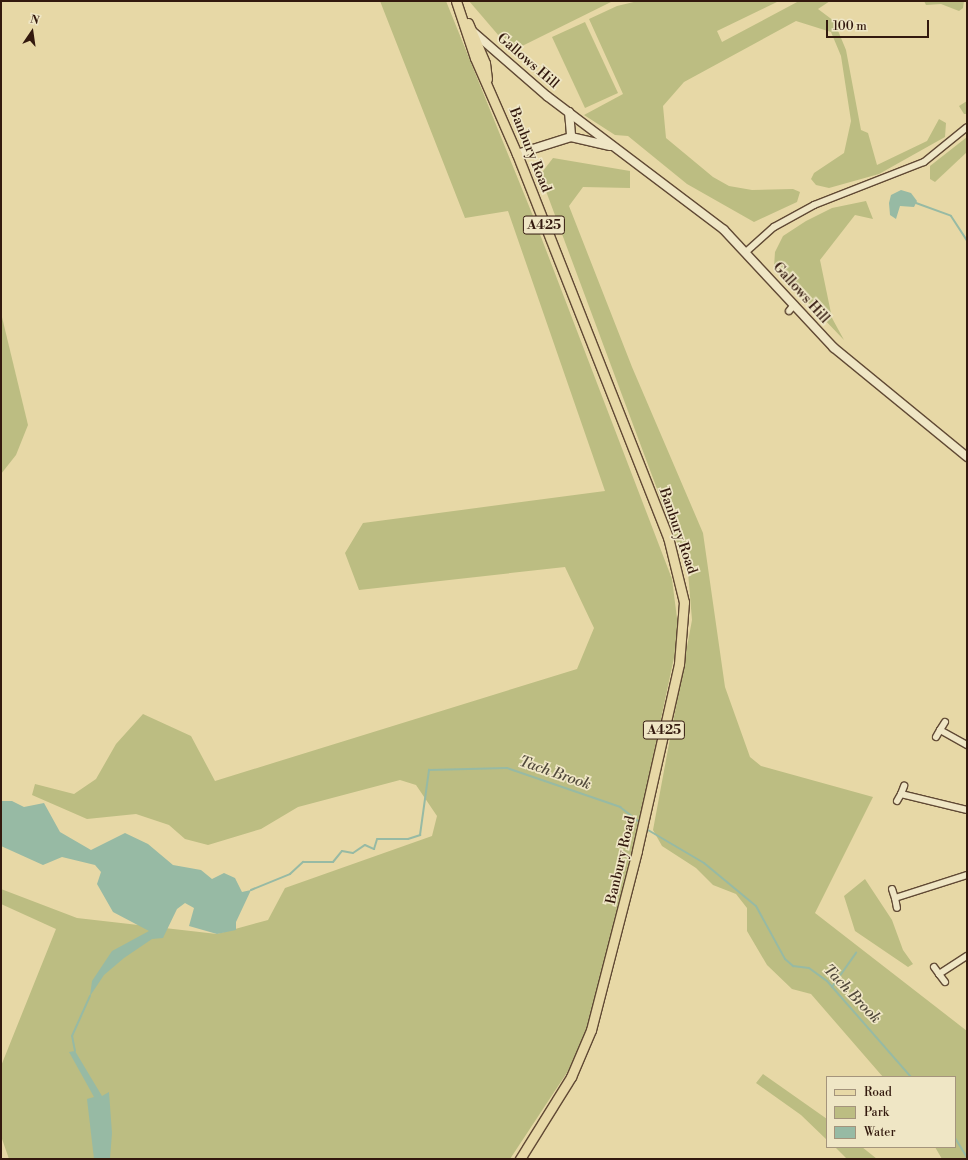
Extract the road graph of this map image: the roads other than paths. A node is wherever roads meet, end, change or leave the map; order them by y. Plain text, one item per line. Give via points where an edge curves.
1 (456, 1) edge
2 (470, 28) junction
3 (487, 81) junction
4 (569, 112) junction
5 (967, 127) edge
6 (571, 137) junction
7 (615, 147) junction
8 (517, 154) junction
9 (747, 251) junction
10 (967, 457) edge
11 (945, 722) dead end
12 (940, 730) junction
13 (936, 737) dead end
14 (967, 744) edge
15 (904, 786) dead end
16 (901, 794) junction
17 (897, 801) dead end
18 (967, 810) edge
19 (967, 875) edge
20 (892, 889) dead end
21 (895, 898) junction
22 (897, 908) dead end
23 (967, 956) edge
24 (934, 967) dead end
25 (939, 974) junction
26 (945, 982) dead end
27 (520, 1159) edge

1 - 2 main road, Banbury Road / A425
1 - 3 main road, Banbury Road / A425 via 472,51
2 - 3 main road, Banbury Road / A425 via 484,63
2 - 4 street, Gallows Hill via 547,96
3 - 8 main road, Banbury Road / A425
4 - 6 street
4 - 7 street, Gallows Hill
5 - 9 street via 924,162 814,205 774,227
6 - 7 street, Gallows Hill
6 - 8 street
7 - 9 street, Gallows Hill via 715,222
8 - 27 main road, Banbury Road / A425 via 673,549 682,585 685,618 679,664 655,775 591,1030 571,1077
9 - 10 street, Gallows Hill via 791,309 886,394
11 - 12 street
12 - 13 street
12 - 14 street
15 - 16 street
16 - 17 street
16 - 18 street
19 - 21 street
20 - 21 street
21 - 22 street
23 - 25 street
24 - 25 street
25 - 26 street

